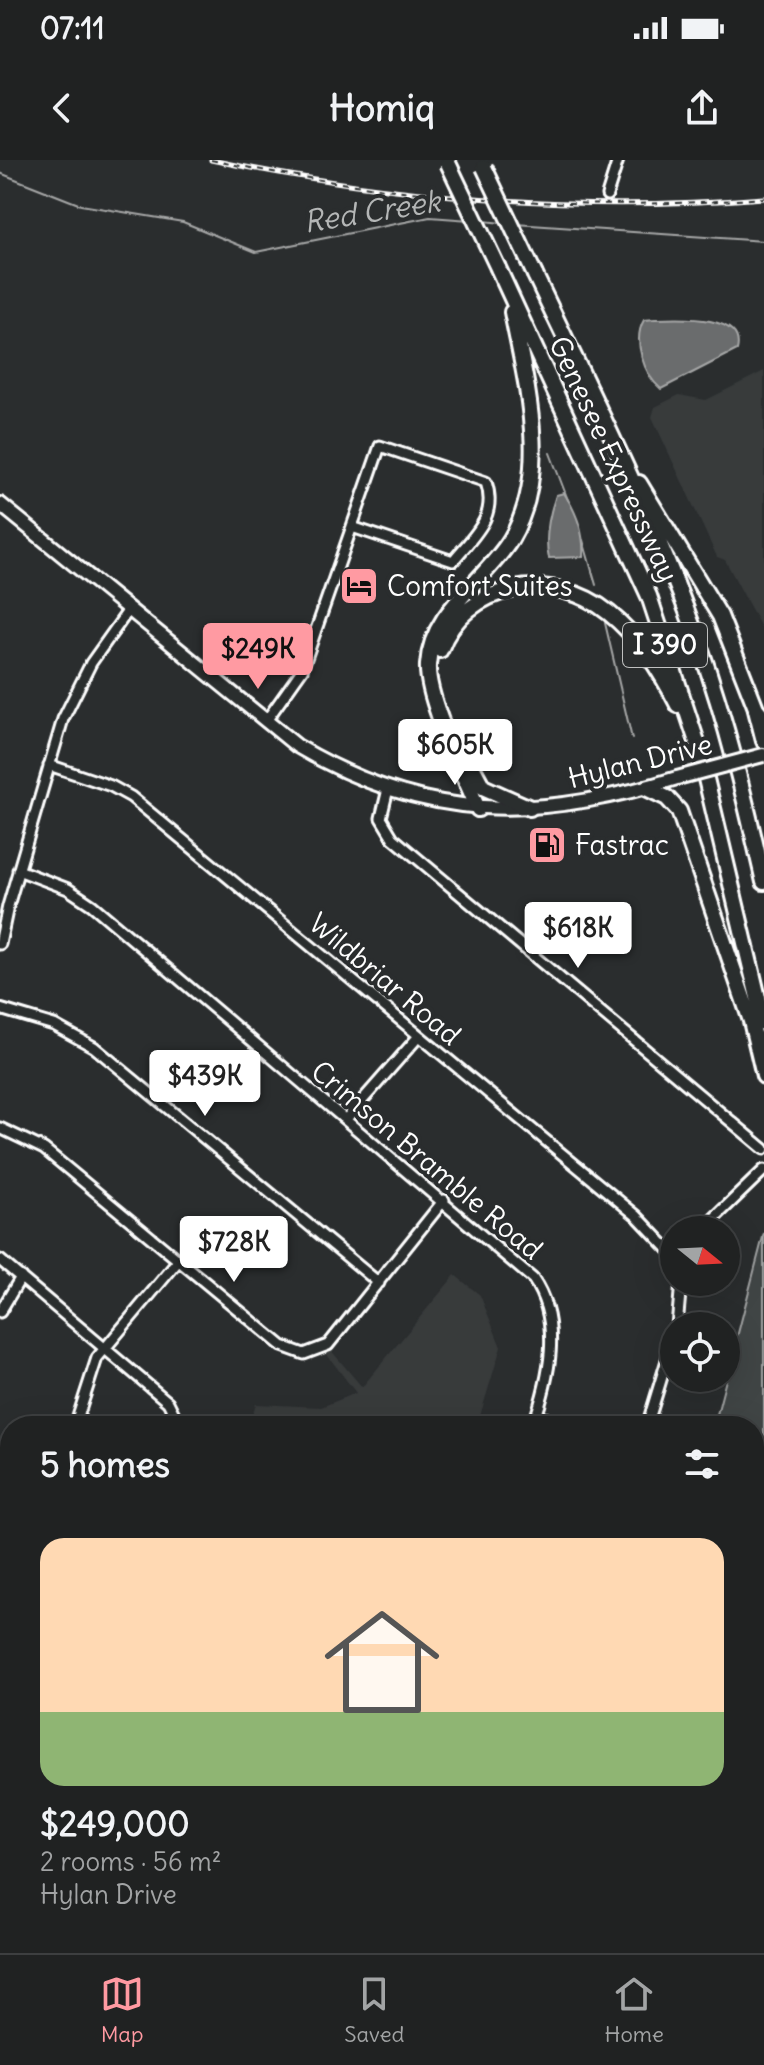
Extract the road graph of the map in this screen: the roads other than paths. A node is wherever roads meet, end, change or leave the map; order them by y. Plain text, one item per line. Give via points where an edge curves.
1 (618, 160) edge
2 (447, 161) edge
3 (482, 164) edge
4 (607, 195) dead end
5 (507, 288) junction
6 (612, 438) junction
7 (0, 504) edge
8 (352, 527) junction
9 (128, 611) junction
10 (760, 713) edge
11 (266, 721) junction
12 (764, 741) edge
13 (698, 745) junction
14 (764, 755) edge
15 (49, 765) junction
16 (646, 788) junction
17 (388, 789) junction
18 (530, 808) junction
19 (478, 809) junction
20 (18, 870) junction
21 (764, 882) edge
22 (0, 944) edge
23 (0, 1009) edge
24 (764, 1023) edge
25 (419, 1036) junction
26 (764, 1076) edge
27 (346, 1119) junction
28 (0, 1128) edge
29 (764, 1149) edge
30 (764, 1170) edge
31 (444, 1200) junction
32 (716, 1216) edge
33 (660, 1238) edge
34 (0, 1260) edge
35 (179, 1260) junction
36 (21, 1277) junction
37 (379, 1283) junction
38 (0, 1312) edge
39 (105, 1348) junction
40 (660, 1383) edge
41 (78, 1416) edge
42 (175, 1416) edge
43 (536, 1416) edge
44 (650, 1416) edge

1 - 4 street
2 - 5 highway, Genesee Expressway / I 390, bridge
3 - 6 highway, Genesee Expressway / I 390, bridge
5 - 13 highway, Genesee Expressway / I 390 via 649,596
5 - 19 highway via 528,395 531,481 510,540 438,628 428,666 432,690
6 - 10 highway via 720,616
6 - 21 highway, Genesee Expressway / I 390 via 700,646
7 - 9 main road, Hylan Drive
8 - 8 street via 453,561 482,526 492,500 486,482 380,446
8 - 11 street via 302,670
9 - 11 main road, Hylan Drive
9 - 15 street via 77,688
10 - 12 highway
11 - 17 main road, Hylan Drive via 331,767
13 - 18 highway via 659,669 605,610 545,588 479,599 449,627 440,648 440,690 476,778 498,795
13 - 24 highway, Genesee Expressway / I 390
14 - 16 main road, Hylan Drive, bridge
15 - 20 street
15 - 25 street, Wildbriar Road via 131,797
16 - 18 main road, Hylan Drive
16 - 26 highway via 679,811 751,1021
17 - 19 main road, Hylan Drive
17 - 29 street via 381,818 393,838
18 - 19 main road, Hylan Drive
20 - 22 street
20 - 27 street, Crimson Bramble Road via 68,889 92,905
23 - 37 street via 54,1025 94,1047
25 - 27 street
25 - 33 street, Wildbriar Road
27 - 31 street, Crimson Bramble Road
28 - 35 street via 44,1149
30 - 32 street
31 - 37 street
31 - 43 street, Crimson Bramble Road via 524,1269 545,1299 551,1347
34 - 36 street
35 - 37 street via 282,1346 304,1354 328,1345
35 - 39 street
36 - 38 street
36 - 39 street
39 - 41 street via 89,1376
39 - 42 street via 168,1402
40 - 44 street

